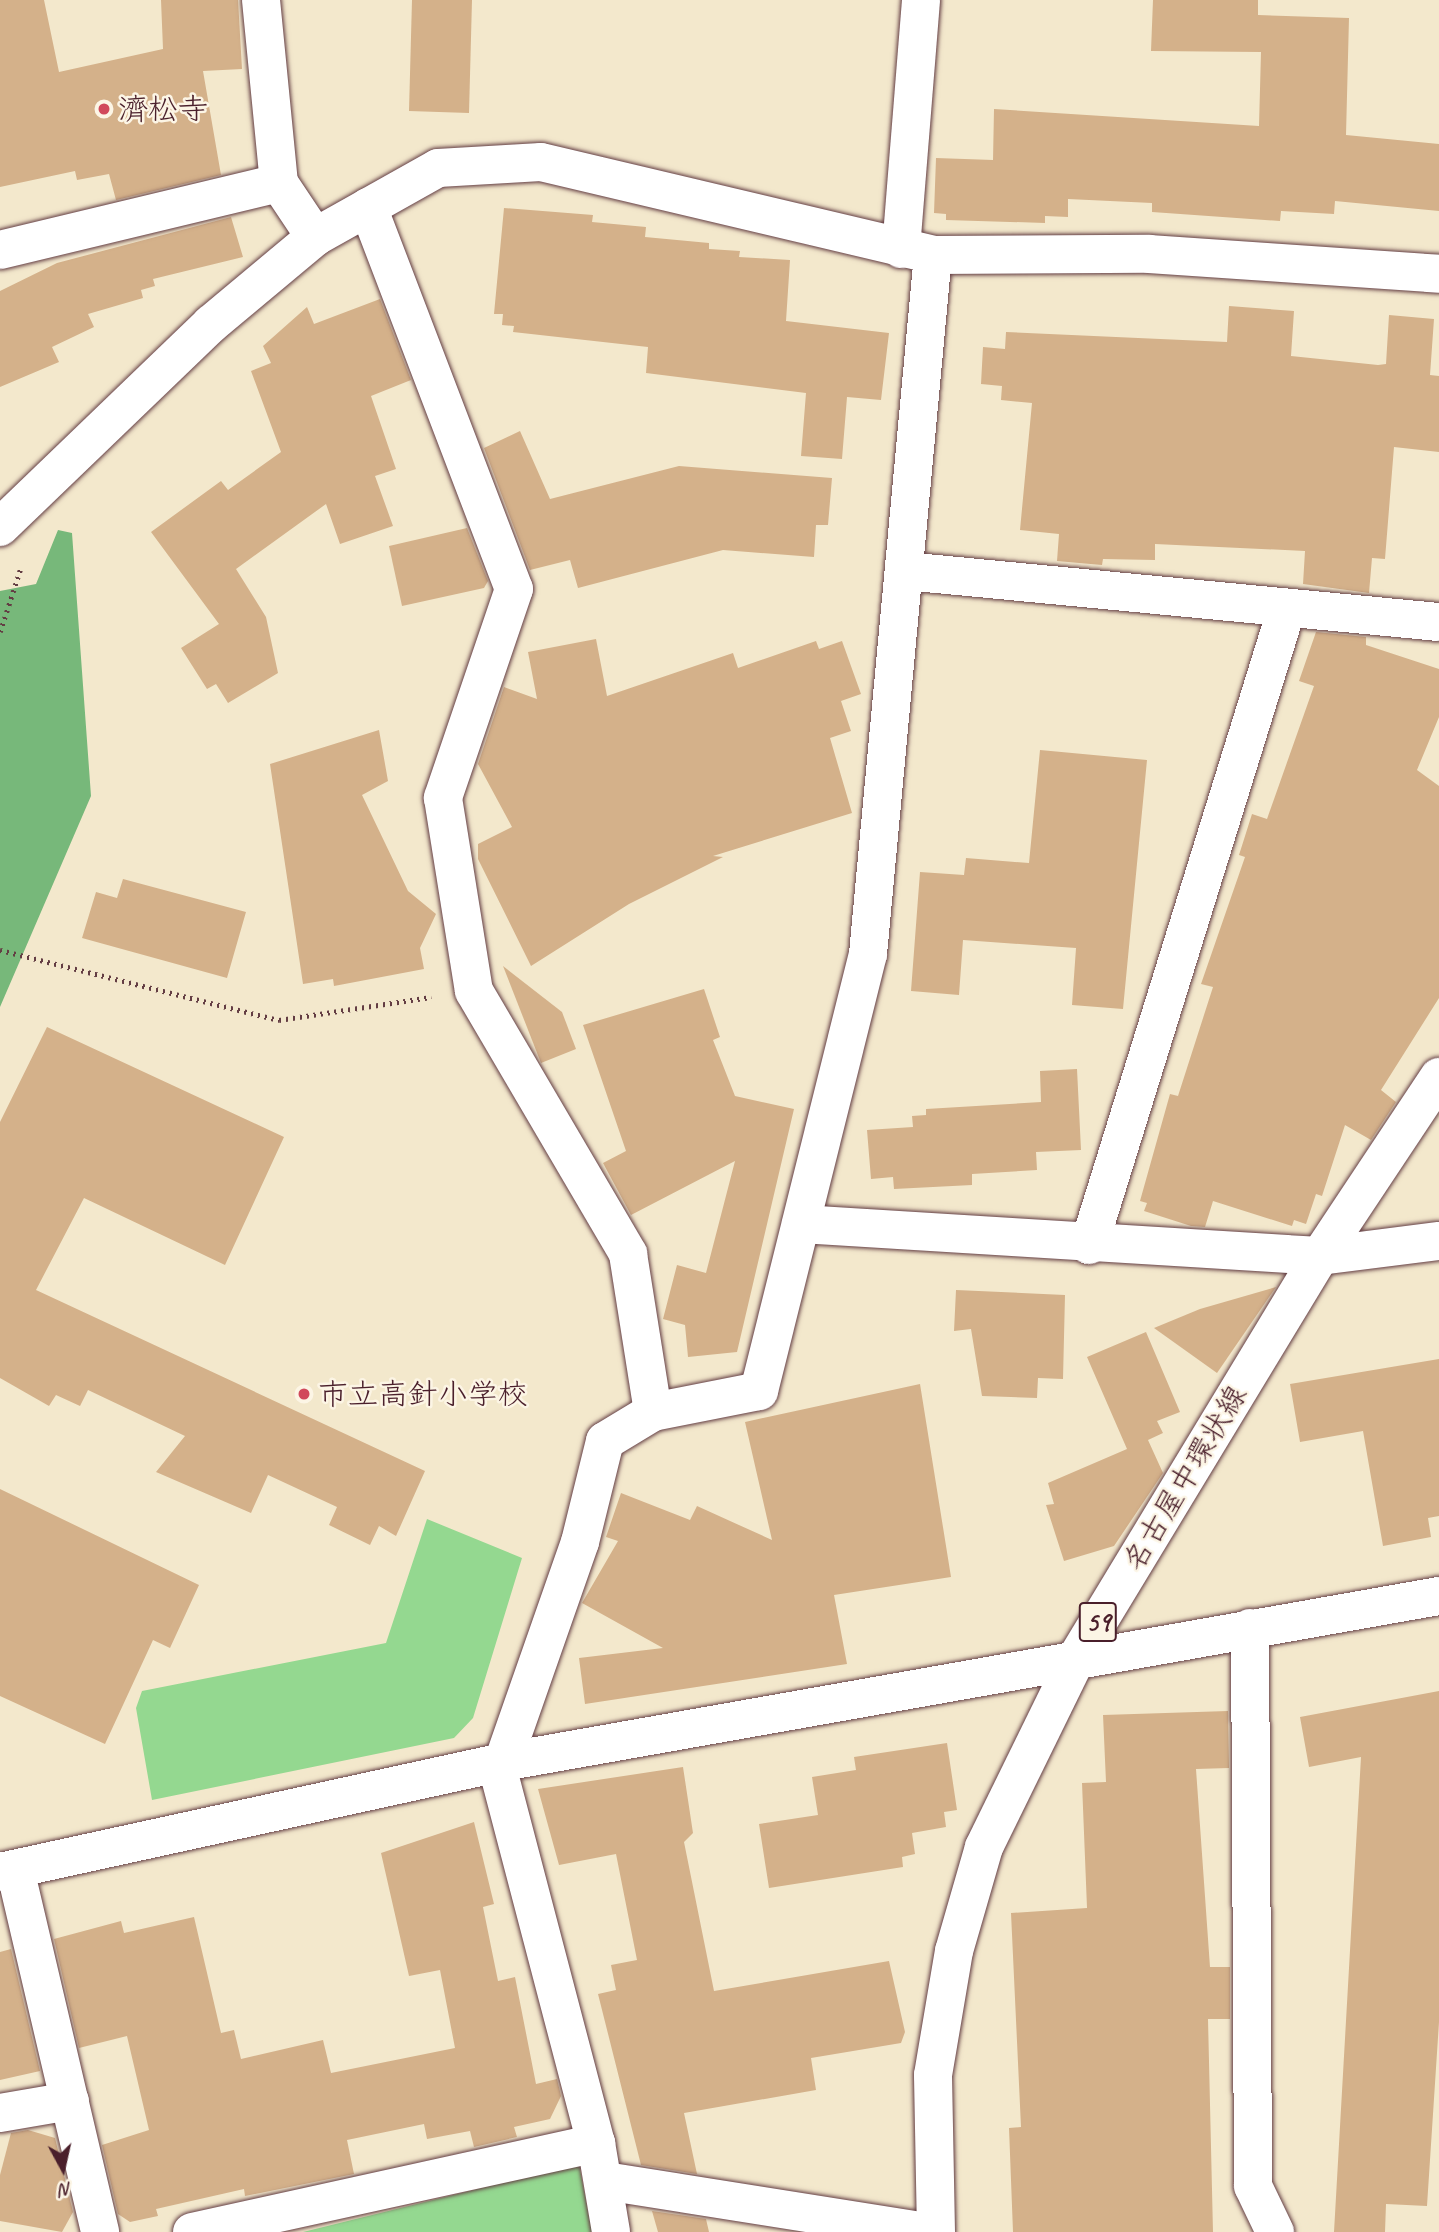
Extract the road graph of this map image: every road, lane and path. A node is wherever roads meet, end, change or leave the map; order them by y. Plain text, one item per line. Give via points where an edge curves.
1 (261, 0) edge
2 (921, 0) edge
3 (279, 183) junction
4 (368, 207) junction
5 (315, 237) junction
6 (0, 250) edge
7 (917, 252) junction
8 (1439, 274) edge
9 (0, 527) edge
10 (905, 571) junction
11 (1286, 611) junction
12 (1439, 622) edge
13 (0, 950) edge
14 (474, 991) junction
15 (1439, 1077) edge
16 (801, 1224) junction
17 (1439, 1241) edge
18 (1089, 1245) junction
19 (1320, 1256) junction
20 (653, 1412) junction
21 (1439, 1596) edge
22 (1250, 1628) junction
23 (1077, 1657) junction
24 (500, 1764) junction
25 (7, 1871) edge
26 (70, 2101) junction
27 (0, 2113) edge
28 (596, 2143) junction
29 (605, 2181) junction
30 (100, 2232) edge
31 (192, 2232) edge
32 (611, 2232) edge
33 (927, 2232) edge
34 (936, 2232) edge
35 (1275, 2232) edge

1 - 3 street
2 - 7 street
3 - 5 street
3 - 6 street
4 - 5 street
4 - 7 street via 438,168 541,162
4 - 14 street via 419,326 460,458 514,589 443,798
5 - 9 street via 211,324
7 - 8 street via 1149,254
7 - 10 street
10 - 11 street
10 - 16 street via 868,954
11 - 12 street
11 - 18 street
13 - 14 path via 279,1020
14 - 20 street via 628,1254
15 - 19 street, 名古屋中環状線 / 59
16 - 18 street
16 - 20 street via 760,1391
17 - 19 street
18 - 19 street
19 - 23 street, 名古屋中環状線 / 59
20 - 24 street via 606,1441 580,1542
21 - 22 street
22 - 23 street
22 - 35 street via 1253,2186
23 - 24 street
23 - 34 street, 名古屋中環状線 / 59 via 984,1847 954,1951 933,2075
24 - 25 street
24 - 28 street
25 - 26 street
26 - 27 street
26 - 30 street
28 - 29 street
28 - 31 street
29 - 32 street
29 - 33 street

